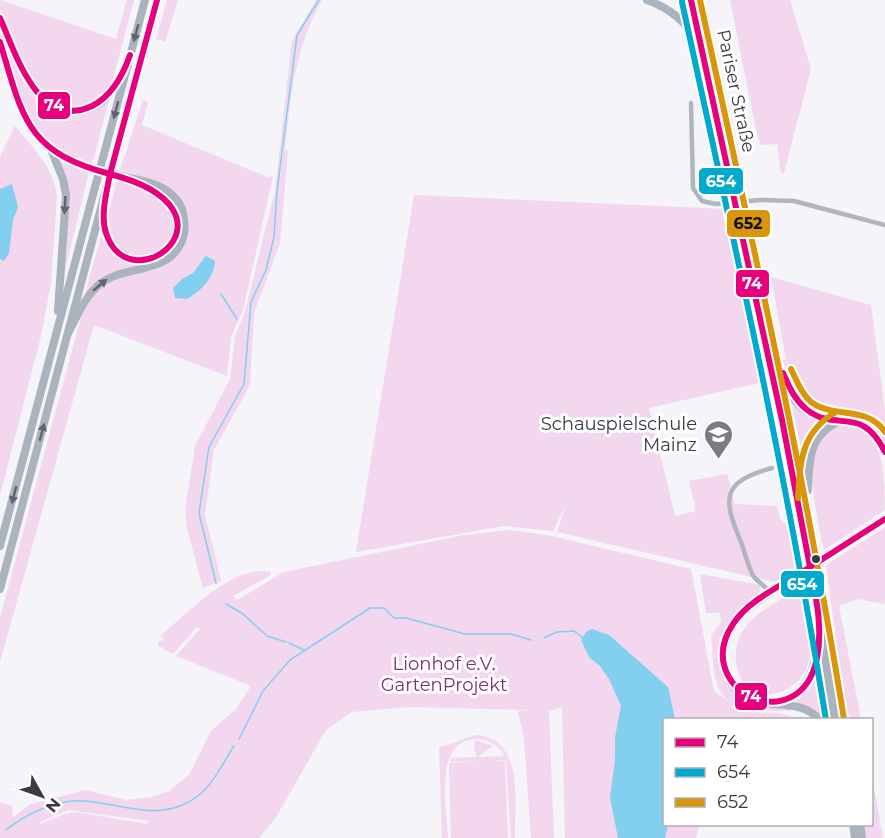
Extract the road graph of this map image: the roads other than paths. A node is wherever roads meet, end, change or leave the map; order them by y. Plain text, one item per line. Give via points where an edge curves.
1 (145, 0) edge
2 (157, 0) edge
3 (647, 0) edge
4 (691, 0) edge
5 (699, 0) edge
6 (705, 0) edge
7 (0, 18) edge
8 (0, 42) edge
9 (708, 42) junction
10 (128, 66) junction
11 (707, 75) junction
12 (691, 103) dead end
13 (50, 149) junction
14 (119, 176) junction
15 (106, 189) junction
16 (885, 225) edge
17 (57, 329) junction
18 (68, 333) junction
19 (776, 352) junction
20 (840, 420) junction
21 (885, 452) edge
22 (772, 468) dead end
23 (807, 504) junction
24 (885, 519) edge
25 (0, 546) edge
26 (813, 557) junction
27 (815, 573) junction
28 (0, 589) edge
29 (770, 593) junction
30 (820, 626) junction
31 (777, 703) junction
32 (818, 718) edge
33 (835, 718) edge
34 (842, 718) edge

1 -> 10 highway
2 - 15 highway, bridge
3 - 11 highway via 663,6 686,25 696,41
4 - 11 highway, Pariser Straße
5 - 9 highway, Pariser Straße
6 - 9 highway
7 - 10 highway via 35,90 57,108 78,111 99,104
8 - 13 highway via 26,118
9 - 19 highway, Pariser Straße
10 -> 17 highway, bridge
11 - 26 highway, Pariser Straße
12 - 16 street, bridge via 693,189 698,198 716,204 794,201
13 - 14 highway via 71,162
13 -> 17 highway via 66,195
14 - 15 highway via 156,189 172,204 179,228 168,251 152,260 139,261 116,249 104,224
18 -> 14 highway via 98,286 121,273 166,261 182,239 183,212 172,195 158,185
15 - 18 highway
17 -> 25 highway
28 -> 18 highway
19 - 20 highway via 787,387 799,406 818,417
19 - 23 highway, Pariser Straße
20 - 21 highway via 868,426
20 - 23 highway via 825,428 812,445
22 - 29 street via 747,475 738,482 729,502 729,514 754,575
23 - 26 highway, Pariser Straße
24 - 29 street
26 - 27 highway, Pariser Straße, bridge
27 - 30 highway, Pariser Straße
27 - 34 highway, Pariser Straße
29 - 31 highway via 732,626 723,660 729,679 741,693 756,701
30 - 31 highway via 810,678 800,692
30 - 33 highway, Pariser Straße
31 - 32 highway via 807,709

